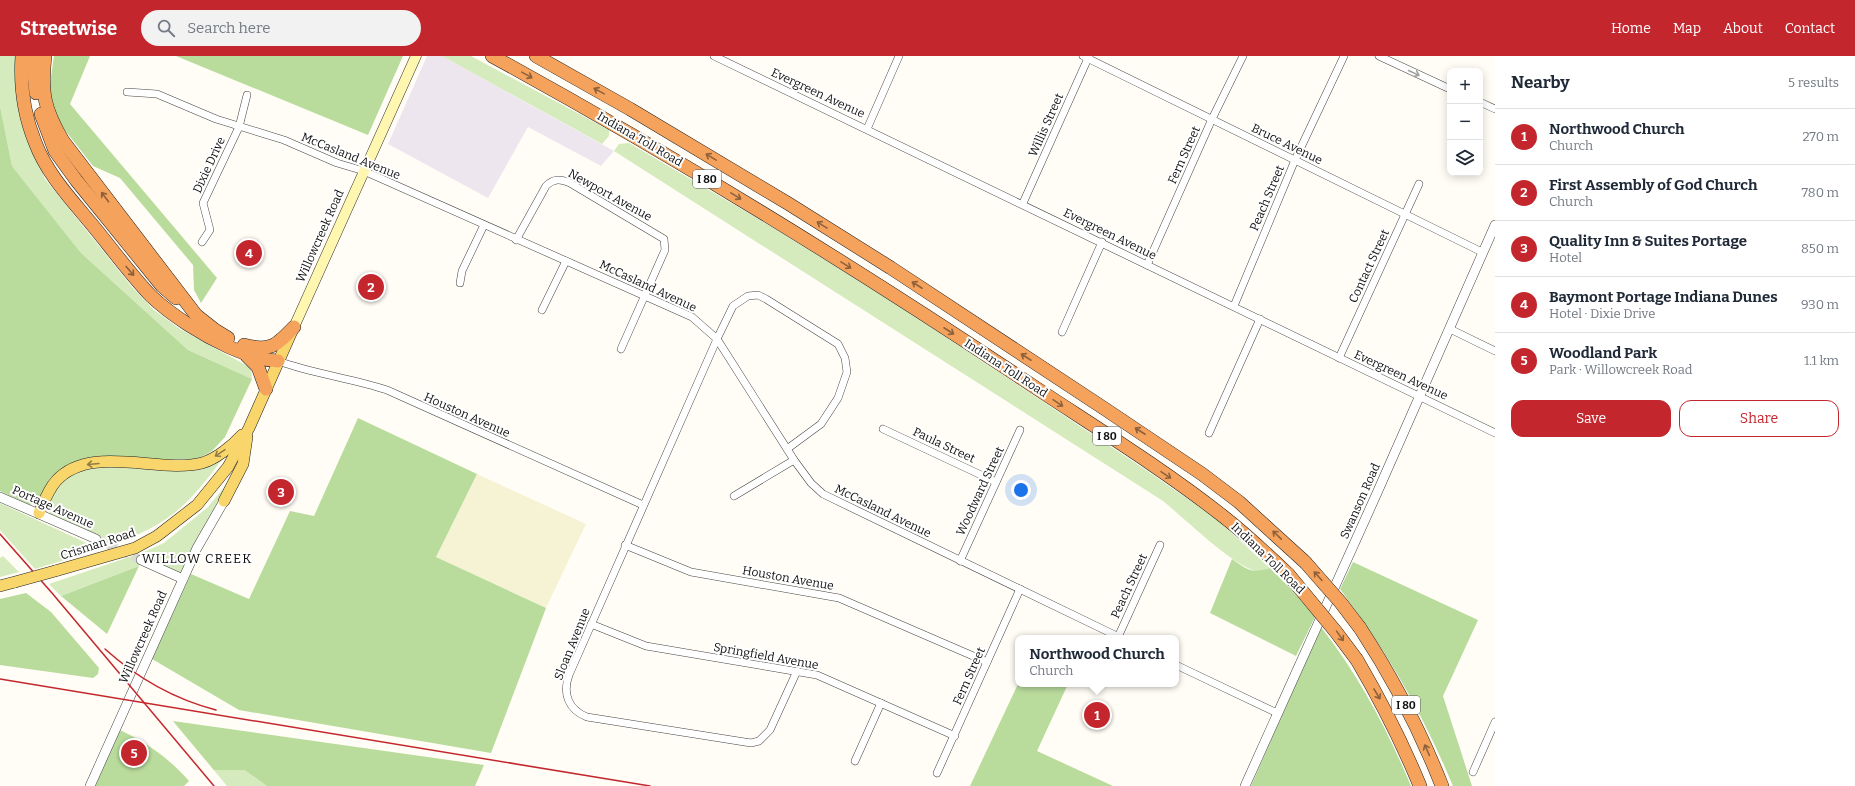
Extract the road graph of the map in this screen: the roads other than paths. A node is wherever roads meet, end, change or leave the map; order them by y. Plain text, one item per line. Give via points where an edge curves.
1 (22, 56) edge
2 (29, 56) edge
3 (34, 56) edge
4 (46, 56) edge
5 (416, 56) edge
6 (492, 56) edge
7 (536, 56) edge
8 (714, 56) edge
9 (899, 56) edge
10 (1243, 56) edge
11 (1344, 56) edge
12 (1379, 56) edge
13 (1086, 57) edge
14 (1447, 88) edge
15 (127, 92) dead end
16 (247, 95) dead end
17 (1483, 103) edge
18 (1495, 109) edge
19 (1212, 119) junction
20 (239, 127) junction
21 (867, 129) junction
22 (1295, 160) junction
23 (364, 172) junction
24 (1419, 184) dead end
25 (1023, 204) junction
26 (1405, 214) junction
27 (484, 225) junction
28 (1495, 226) edge
29 (516, 240) junction
30 (202, 242) dead end
31 (1102, 242) junction
32 (1482, 252) junction
33 (566, 261) junction
34 (1147, 265) junction
35 (460, 283) dead end
36 (646, 296) junction
37 (1234, 306) junction
38 (542, 310) dead end
39 (171, 311) junction
40 (196, 315) junction
41 (1260, 319) junction
42 (294, 327) junction
43 (1450, 329) junction
44 (1062, 332) dead end
45 (717, 339) junction
46 (241, 348) junction
47 (622, 349) dead end
48 (1495, 351) edge
49 (1339, 358) junction
50 (278, 361) junction
51 (266, 389) junction
52 (1420, 396) junction
53 (249, 428) junction
54 (883, 429) dead end
55 (1020, 430) dead end
56 (1209, 433) dead end
57 (1495, 433) edge
58 (787, 449) junction
59 (794, 460) junction
60 (996, 482) junction
61 (734, 496) dead end
62 (0, 497) edge
63 (224, 502) joint
64 (642, 505) junction
65 (39, 513) junction
66 (96, 539) tunnel mouth
67 (625, 545) junction
68 (1160, 545) dead end
69 (142, 560) tunnel mouth
70 (960, 561) junction
71 (183, 579) junction
72 (0, 586) edge
73 (1020, 589) junction
74 (591, 624) junction
75 (1115, 635) edge
76 (1120, 635) edge
77 (987, 662) junction
78 (1179, 666) edge
79 (797, 671) junction
80 (881, 703) junction
81 (1277, 713) junction
82 (1495, 722) edge
83 (955, 736) junction
84 (855, 761) dead end
85 (1473, 772) dead end
86 (938, 773) dead end
87 (90, 786) edge
88 (1245, 786) edge
89 (1420, 786) edge
90 (1442, 786) edge

1 -> 39 highway via 25,106 35,143 43,161 57,182 152,297
2 - 39 highway via 28,86 31,103 41,138 52,160 156,287
3 - 40 highway via 38,106 55,151 162,286
40 -> 4 highway via 67,146 54,125 44,95
5 - 23 main road, Willowcreek Road
6 -> 89 highway, Indiana Toll Road / I 80, bridge via 620,127 778,221 985,354 1191,492 1253,541 1288,574 1332,626 1380,698
90 -> 7 highway, Indiana Toll Road / I 80, bridge via 1414,720 1360,628 1305,562 1239,502 1196,470 897,272 789,204
8 - 21 street, Evergreen Avenue
9 - 21 street
10 - 19 street, Fern Street
11 - 22 street, Peach Street
12 -> 14 street
13 - 19 street, Bruce Avenue
13 - 25 street, Willis Street
15 - 20 street, McCasland Avenue via 157,94
16 - 20 street, Dixie Drive
17 - 18 street
19 - 22 street, Bruce Avenue
19 - 34 street, Fern Street
20 - 23 street, McCasland Avenue via 284,140
20 - 30 street, Dixie Drive via 204,203 210,230
21 - 25 street, Evergreen Avenue
22 - 26 street, Bruce Avenue
22 - 37 street, Peach Street
23 - 27 street, McCasland Avenue
23 - 42 main road, Willowcreek Road
24 - 26 street, Contact Street
25 - 31 street, Evergreen Avenue
26 - 32 street, Bruce Avenue
26 - 49 street, Contact Street
27 - 29 street, McCasland Avenue
27 - 35 street via 462,271
28 - 32 street, Swanson Road
29 - 33 street, McCasland Avenue
29 - 36 street, Newport Avenue via 546,186 553,180 564,180 664,239 666,250
31 - 34 street, Evergreen Avenue
31 - 44 street
32 - 43 street, Swanson Road
33 - 36 street, McCasland Avenue
33 - 38 street
34 - 37 street, Evergreen Avenue
36 - 45 street, McCasland Avenue via 692,317
36 - 47 street, Newport Avenue
37 - 41 street, Evergreen Avenue
39 - 46 highway via 198,331
40 - 46 highway
41 - 49 street, Evergreen Avenue
41 - 56 street
42 - 46 highway via 280,342 271,347
42 - 50 main road, Willowcreek Road
43 - 48 street
43 - 52 street, Swanson Road
45 - 58 street, McCasland Avenue
45 - 58 street, Sloan Avenue via 733,306 742,298 758,295 838,344 845,358 847,372 838,398 821,424
45 - 64 street, Sloan Avenue
46 - 50 highway
46 - 51 highway via 258,367
49 - 52 street, Evergreen Avenue
50 - 51 main road, Willowcreek Road
50 - 64 street, Houston Avenue via 299,369 387,390
51 - 53 main road, Willowcreek Road
52 - 57 street, Evergreen Avenue
52 - 81 street, Swanson Road
53 - 63 main road via 243,464
53 -> 65 main road via 217,456 202,463 84,464 67,471 56,481
53 - 72 main road, Crisman Road, bridge via 228,467 214,486 197,505 158,536 128,550
54 - 60 street, Paula Street
55 - 60 street, Woodward Street
58 - 59 street, McCasland Avenue
59 - 61 street
59 - 70 street, McCasland Avenue via 823,494
60 - 70 street, Woodward Street
62 - 65 street, Portage Avenue
63 - 71 street, Willowcreek Road via 204,534
64 - 67 street, Sloan Avenue
65 - 66 street, Portage Avenue
67 - 74 street, Sloan Avenue
67 - 77 street, Houston Avenue via 690,572 839,598
68 - 76 street, Peach Street
69 - 71 street
70 - 73 street, McCasland Avenue
71 - 87 street, Willowcreek Road
73 - 75 street, McCasland Avenue
73 - 77 street, Fern Street
74 - 79 street, Springfield Avenue via 646,646
74 - 79 street, Sloan Avenue via 566,684 569,702 574,709 587,717 751,743 759,741 770,730
77 - 83 street, Fern Street
78 - 81 street
79 - 80 street, Springfield Avenue via 817,675
80 - 83 street, Springfield Avenue
80 - 84 street
81 - 88 street, Swanson Road
82 - 85 street
83 - 86 street, Fern Street

